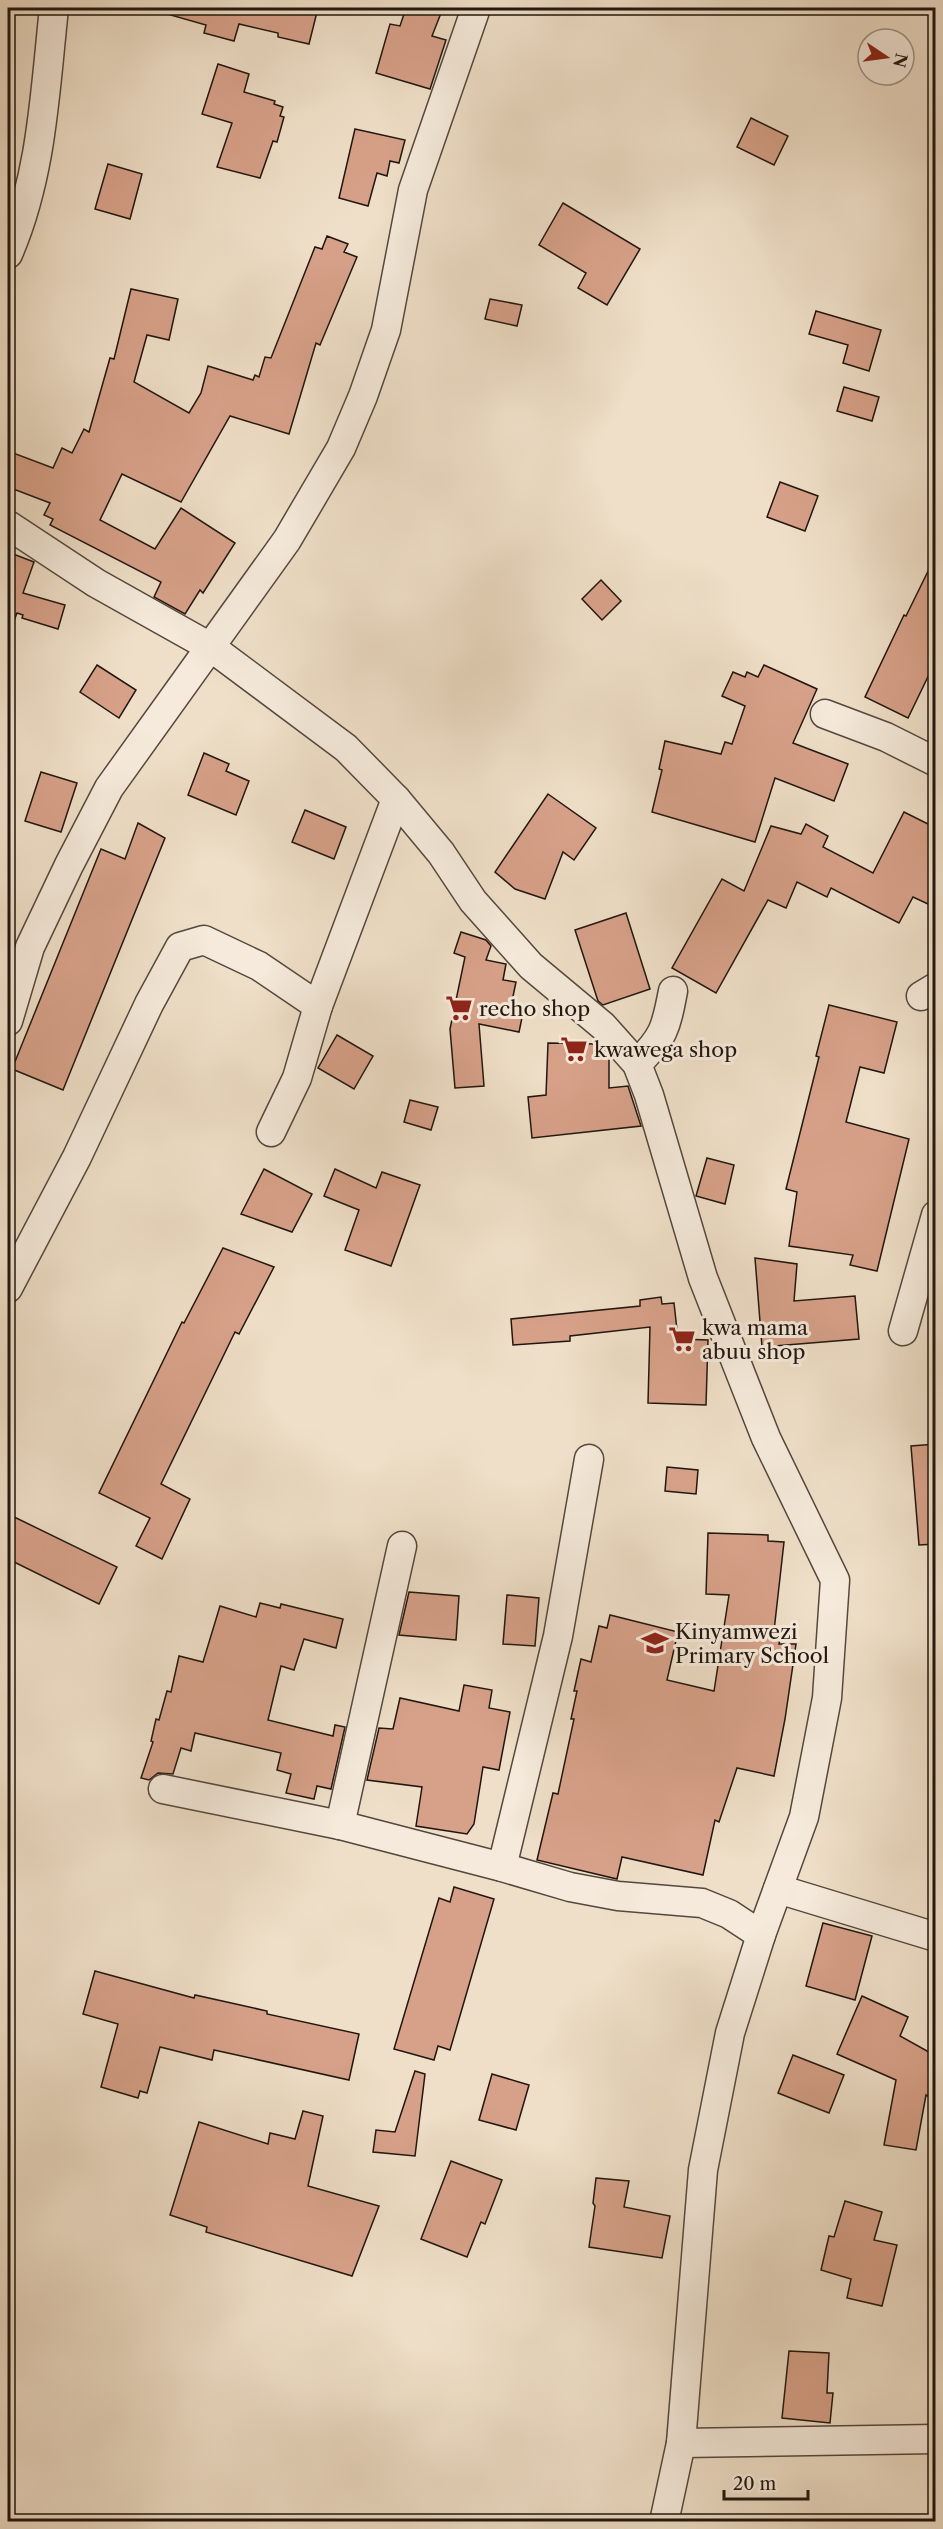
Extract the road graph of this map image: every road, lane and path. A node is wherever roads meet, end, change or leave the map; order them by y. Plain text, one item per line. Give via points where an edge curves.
1 (51, 8) edge
2 (476, 8) edge
3 (9, 247) edge
4 (8, 525) edge
5 (212, 648) junction
6 (825, 714) dead end
7 (936, 762) edge
8 (396, 799) junction
9 (673, 990) dead end
10 (318, 1006) junction
11 (8, 1021) edge
12 (637, 1064) junction
13 (271, 1132) dead end
14 (936, 1215) edge
15 (8, 1288) edge
16 (903, 1331) dead end
17 (589, 1459) dead end
18 (402, 1546) dead end
19 (163, 1788) dead end
20 (340, 1825) junction
21 (502, 1867) junction
22 (777, 1889) junction
23 (761, 1935) junction
24 (936, 1936) edge
25 (936, 2439) edge
26 (681, 2443) junction
27 (664, 2522) edge

1 - 3 street via 50,65 39,144 23,212
2 - 5 street via 413,190 386,330 346,438 287,540
4 - 5 street via 96,584
5 - 8 street via 346,748
5 - 11 street via 109,788 30,947
6 - 7 street via 886,737
8 - 10 street
8 - 12 street via 473,901 524,958 603,1026
9 - 12 street via 667,1026
10 - 13 street via 297,1078
10 - 15 street via 259,966 204,940 180,947
12 - 22 street via 707,1289 766,1438 835,1580 825,1709 804,1817
14 - 16 street
17 - 21 street via 558,1636
18 - 20 street
19 - 20 street
20 - 21 street
21 - 23 street via 618,1896 702,1903 729,1914
22 - 23 street
22 - 24 street
23 - 26 street via 730,2033 703,2170
25 - 26 street
26 - 27 street

